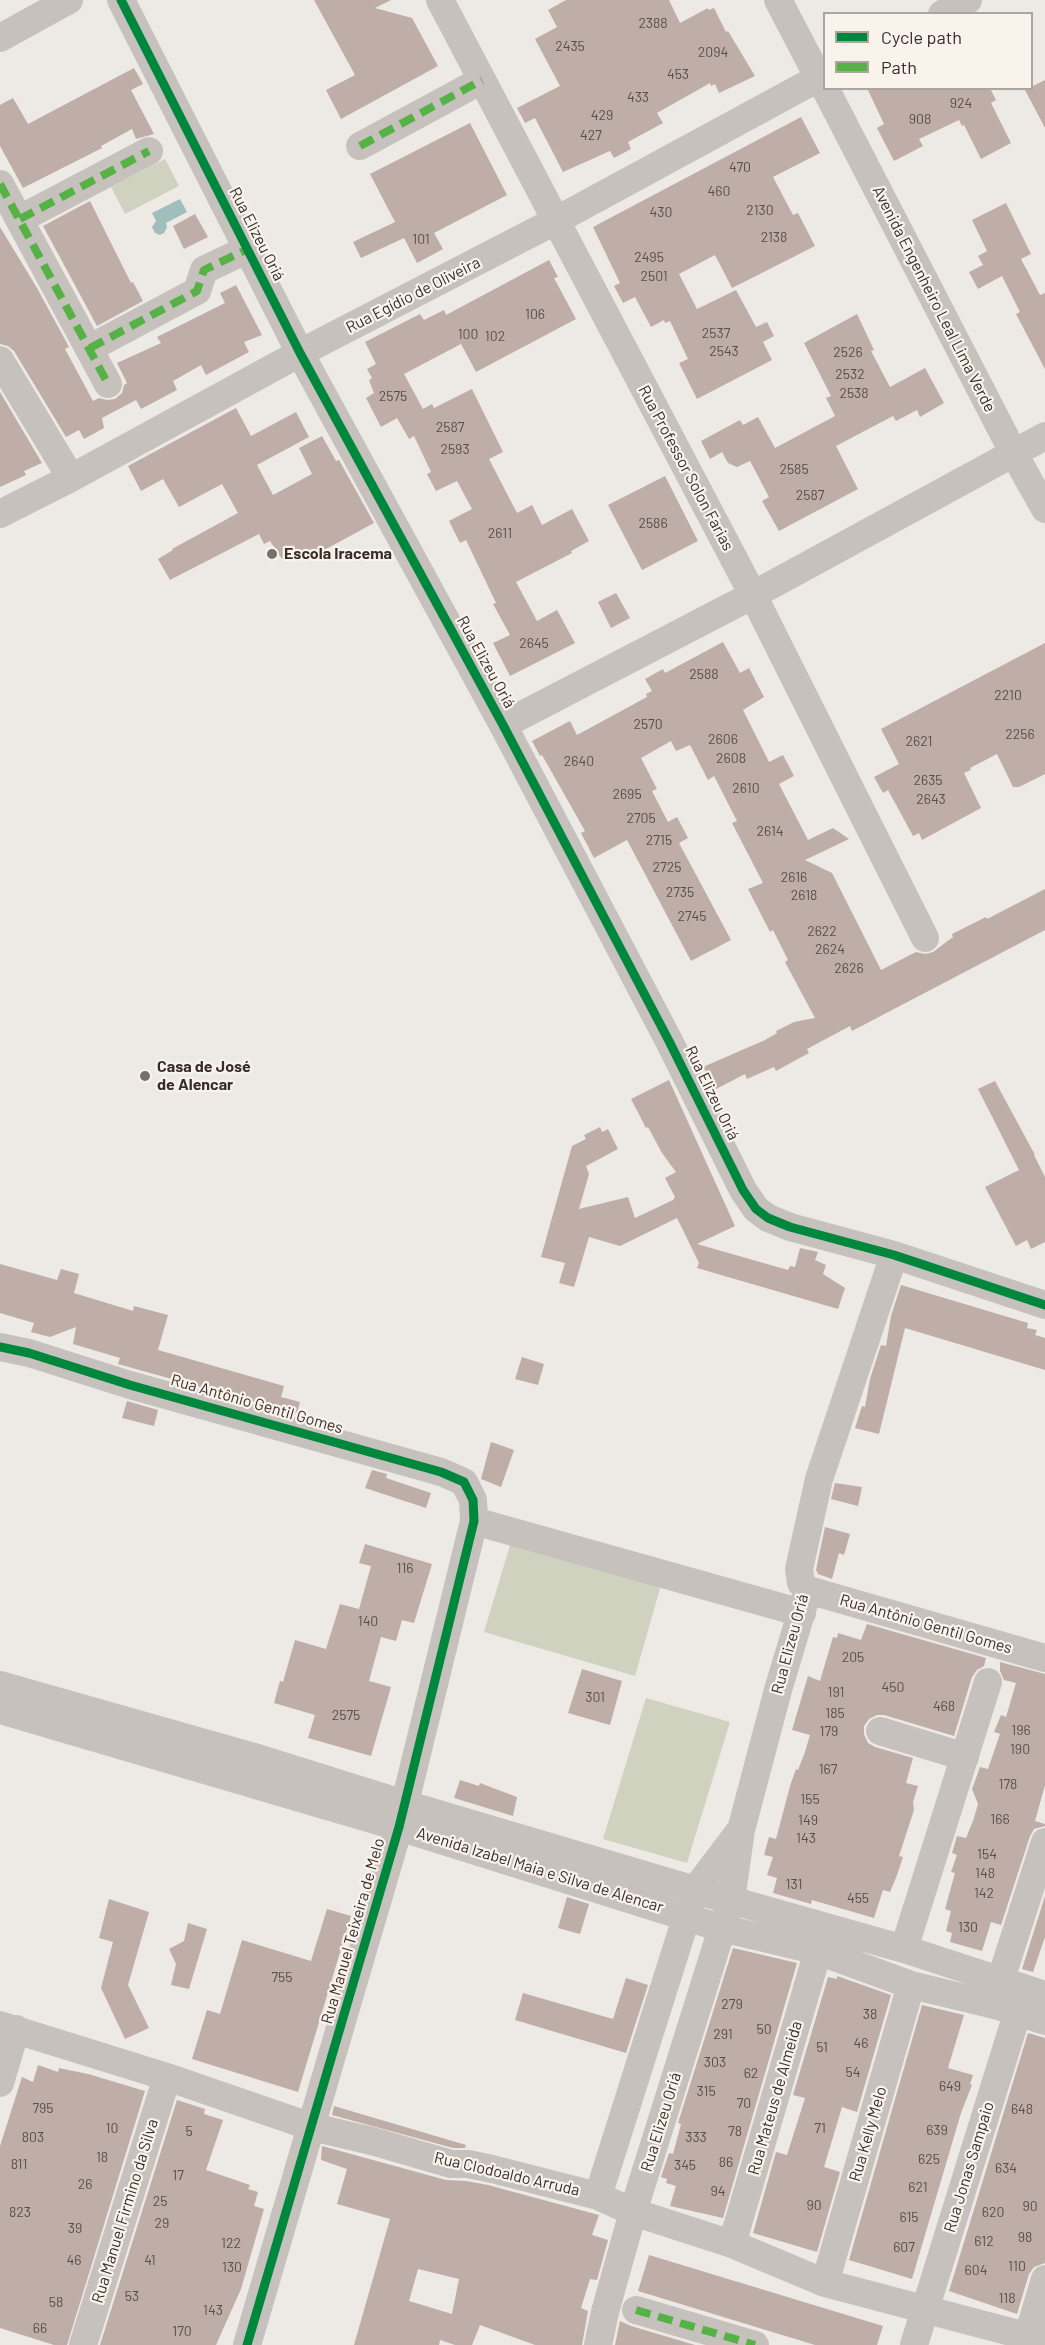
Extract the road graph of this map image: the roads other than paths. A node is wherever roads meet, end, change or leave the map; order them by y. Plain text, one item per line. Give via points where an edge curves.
1 (69, 0) edge
2 (121, 0) edge
3 (440, 0) edge
4 (778, 0) edge
5 (968, 0) edge
6 (946, 12) edge
7 (0, 38) edge
8 (482, 80) junction
9 (823, 82) edge
10 (827, 90) edge
11 (360, 146) dead end
12 (149, 150) dead end
13 (0, 184) edge
14 (20, 219) junction
15 (555, 221) junction
16 (248, 249) junction
17 (90, 348) junction
18 (300, 353) junction
19 (0, 360) edge
20 (108, 384) dead end
21 (1045, 436) edge
22 (1013, 452) junction
23 (71, 478) junction
24 (1045, 509) edge
25 (0, 514) edge
26 (753, 595) junction
27 (503, 725) junction
28 (925, 938) dead end
29 (894, 1255) junction
30 (1045, 1305) edge
31 (0, 1347) edge
32 (474, 1521) junction
33 (805, 1601) junction
34 (1045, 1658) edge
35 (988, 1682) dead end
36 (0, 1685) edge
37 (0, 1710) edge
38 (880, 1731) dead end
39 (965, 1757) junction
40 (257, 1772) junction
41 (402, 1816) junction
42 (741, 1830) junction
43 (1045, 1842) edge
44 (731, 1900) junction
45 (691, 1902) junction
46 (721, 1928) junction
47 (904, 1949) junction
48 (818, 1951) junction
49 (911, 1985) junction
50 (1022, 1995) edge
51 (1045, 2021) edge
52 (8, 2027) edge
53 (167, 2077) junction
54 (0, 2083) edge
55 (629, 2101) junction
56 (664, 2111) junction
57 (312, 2127) junction
58 (598, 2196) junction
59 (633, 2212) junction
60 (732, 2244) junction
61 (1045, 2279) edge
62 (825, 2283) junction
63 (636, 2310) dead end
64 (924, 2310) junction
65 (1037, 2338) edge
66 (83, 2345) edge
67 (247, 2345) edge
68 (598, 2345) edge
69 (754, 2345) edge
70 (914, 2345) edge

1 - 7 street
2 - 16 street, Rua Elizeu Oriá
3 - 8 street, Rua Professor Solon Farias
4 - 9 street, Avenida Engenheiro Leal Lima Verde
5 - 6 street
8 - 11 street
8 - 15 street, Rua Professor Solon Farias
9 - 15 street, Rua Egídio de Oliveira
10 - 22 street, Avenida Engenheiro Leal Lima Verde
12 - 14 street
13 - 14 street
14 - 17 street
15 - 18 street, Rua Egídio de Oliveira
15 - 26 street, Rua Professor Solon Farias
16 - 17 street via 204,270 197,291
16 - 18 street, Rua Elizeu Oriá
17 - 20 street
18 - 23 street, Rua Egídio de Oliveira
18 - 27 street, Rua Elizeu Oriá
19 - 23 street
21 - 22 street
22 - 24 street, Avenida Engenheiro Leal Lima Verde
22 - 26 street
23 - 25 street, Rua Egídio de Oliveira
26 - 27 street
26 - 28 street, Rua Professor Solon Farias
27 - 29 street, Rua Elizeu Oriá via 669,1041 742,1190 756,1209 790,1227
29 - 30 street
29 - 33 street, Rua Elizeu Oriá via 819,1479 799,1569
31 - 32 street, Rua Antônio Gentil Gomes via 441,1472 464,1482 473,1500
32 - 33 street, Rua Antônio Gentil Gomes
32 - 41 street, Rua Manuel Teixeira de Melo
33 - 34 street, Rua Antônio Gentil Gomes
33 - 42 street, Rua Elizeu Oriá
35 - 39 street
36 - 40 street, Avenida Izabel Maia e Silva de Alencar
37 - 40 street, Avenida Izabel Maia e Silva de Alencar
38 - 39 street
39 - 47 street
40 - 41 street, Avenida Izabel Maia e Silva de Alencar
41 - 45 street, Avenida Izabel Maia e Silva de Alencar
41 - 57 street, Rua Manuel Teixeira de Melo
42 - 44 street, Rua Elizeu Oriá
42 - 45 street, Rua Elizeu Oriá
43 - 50 street, Rua Jonas Sampaio
44 - 45 street, Avenida Izabel Maia e Silva de Alencar
44 - 46 street, Rua Elizeu Oriá
44 - 47 street, Avenida Izabel Maia e Silva de Alencar
45 - 46 street, Avenida Izabel Maia e Silva de Alencar
45 - 55 street, Rua Elizeu Oriá
46 - 48 street, Avenida Izabel Maia e Silva de Alencar
46 - 56 street, Rua Elizeu Oriá
47 - 50 street, Avenida Izabel Maia e Silva de Alencar
48 - 49 street, Avenida Izabel Maia e Silva de Alencar
48 - 60 street, Rua Mateus de Almeida
49 - 50 street, Avenida Izabel Maia e Silva de Alencar via 998,2006
49 - 62 street, Rua Kelly Melo
50 - 51 street, Avenida Izabel Maia e Silva de Alencar
50 - 64 street, Rua Jonas Sampaio
52 - 53 street, Rua Clodoaldo Arruda
52 - 54 street
53 - 57 street, Rua Clodoaldo Arruda
53 - 66 street, Rua Manuel Firmino da Silva
55 - 56 street
55 - 58 street, Rua Elizeu Oriá
56 - 59 street, Rua Elizeu Oriá
57 - 58 street, Rua Clodoaldo Arruda via 451,2164 492,2169
57 - 67 street, Rua Manuel Teixeira de Melo
58 - 59 street, Rua Clodoaldo Arruda
59 - 60 street, Rua Clodoaldo Arruda
59 - 68 street, Rua Elizeu Oriá
60 - 62 street, Rua Clodoaldo Arruda
61 - 65 street
62 - 64 street, Rua Clodoaldo Arruda
63 - 69 street
64 - 65 street, Rua Clodoaldo Arruda
64 - 70 street, Rua Jonas Sampaio

